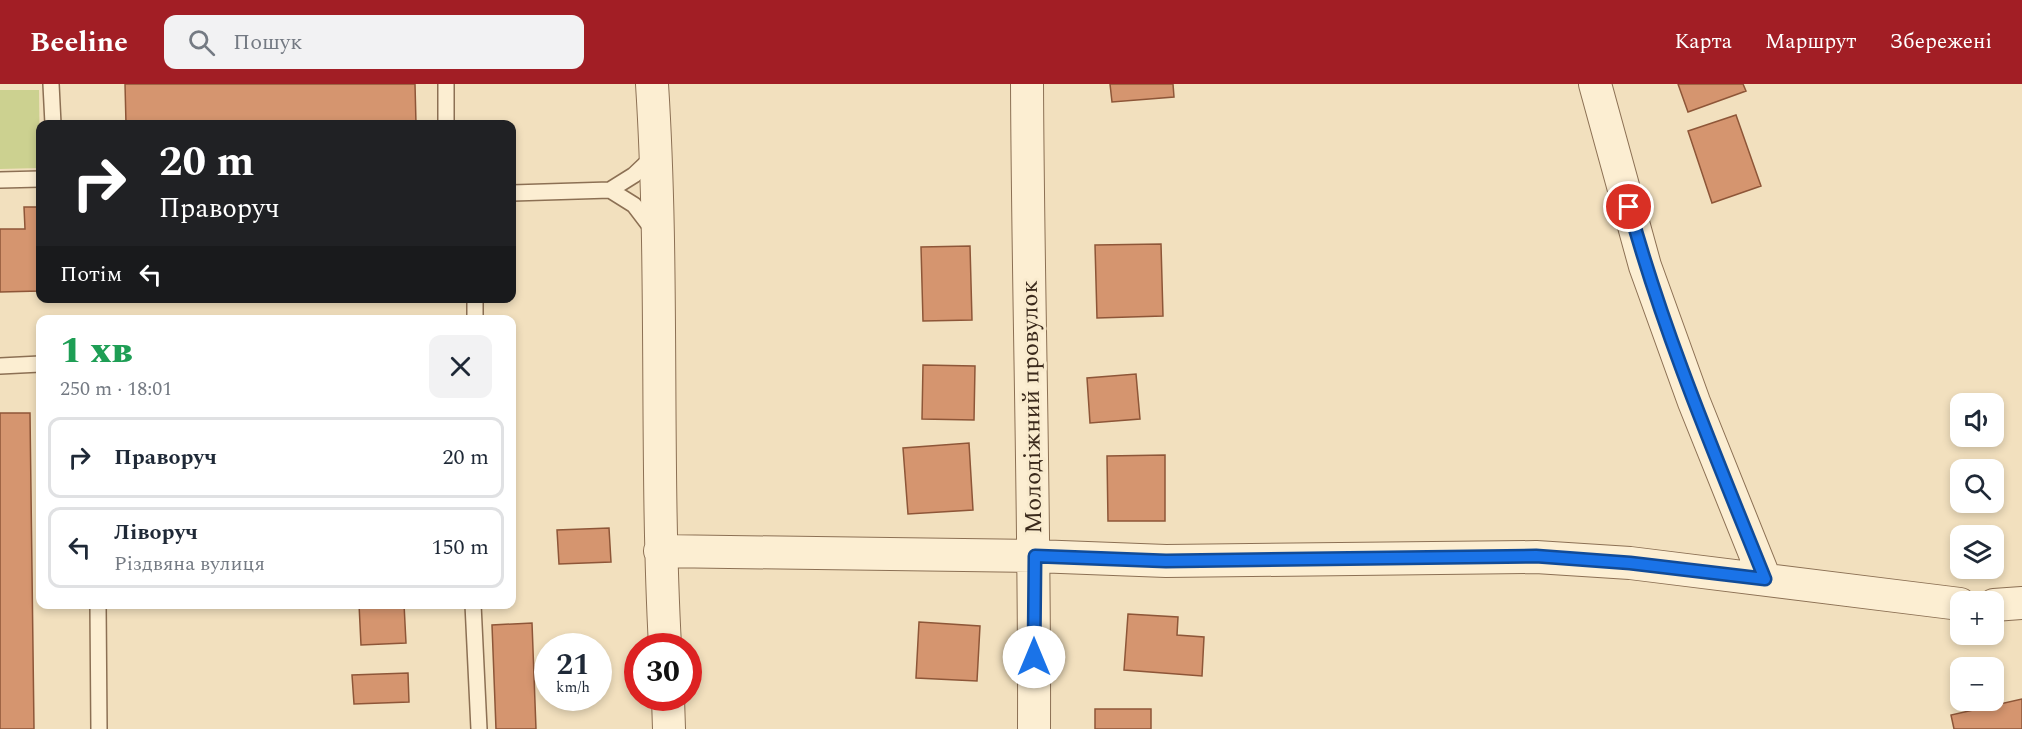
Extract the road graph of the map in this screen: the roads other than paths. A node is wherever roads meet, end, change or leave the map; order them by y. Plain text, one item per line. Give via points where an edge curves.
1 (51, 84) edge
2 (446, 84) edge
3 (652, 84) edge
4 (1027, 84) edge
5 (1595, 84) edge
6 (53, 120) edge
7 (446, 120) edge
8 (657, 154) junction
9 (36, 179) edge
10 (0, 180) edge
11 (610, 190) junction
12 (516, 193) edge
13 (658, 237) junction
14 (36, 364) edge
15 (0, 366) edge
16 (660, 551) junction
17 (1035, 556) junction
18 (1765, 579) junction
19 (1950, 603) edge
20 (2022, 603) edge
21 (2004, 604) edge
22 (98, 609) edge
23 (473, 609) edge
24 (664, 633) edge
25 (668, 711) edge
26 (99, 729) edge
27 (479, 729) edge
28 (669, 729) edge
29 (1034, 729) edge

1 - 6 lane
2 - 7 lane
3 - 8 street
4 - 17 street, Молодіжний провулок
5 - 18 street via 1649,276 1694,402
8 - 11 lane
8 - 13 street
9 - 10 lane
11 - 12 lane
11 - 13 lane via 634,205
13 - 16 street
14 - 15 lane
16 - 17 street
16 - 24 street
17 - 18 street via 1166,561 1536,556
17 - 29 street, Молодіжний провулок
18 - 19 street
20 - 21 street
22 - 26 lane
23 - 27 lane
25 - 28 street

